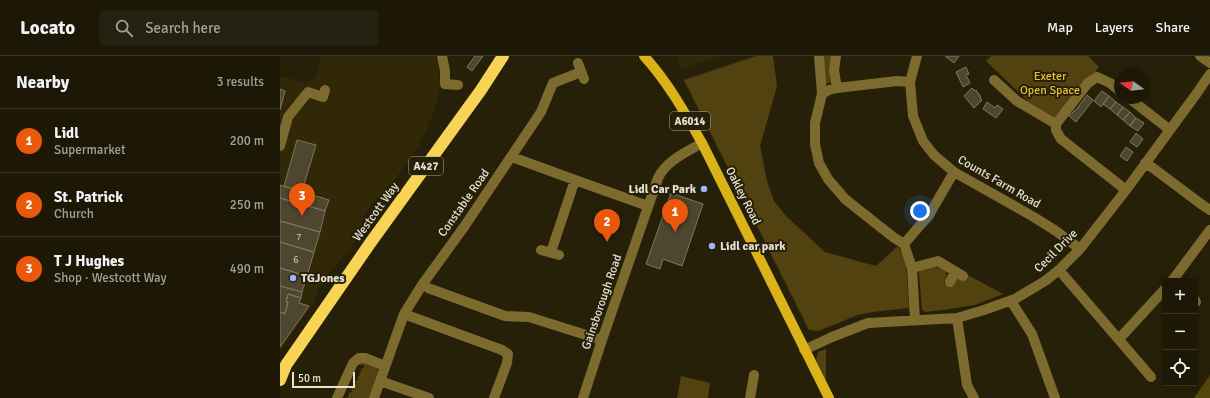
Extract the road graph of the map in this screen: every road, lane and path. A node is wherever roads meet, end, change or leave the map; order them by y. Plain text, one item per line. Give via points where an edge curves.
1 (442, 56) edge
2 (504, 56) edge
3 (644, 56) edge
4 (818, 56) edge
5 (836, 56) edge
6 (917, 56) edge
7 (1200, 56) edge
8 (1210, 63) edge
9 (581, 72) dead end
10 (1210, 74) edge
11 (994, 80) dead end
12 (910, 82) junction
13 (458, 85) dead end
14 (1114, 86) edge
15 (837, 88) junction
16 (321, 91) dead end
17 (822, 94) junction
18 (1137, 104) edge
19 (1056, 124) junction
20 (1170, 130) junction
21 (702, 143) junction
22 (280, 146) edge
23 (512, 156) junction
24 (1145, 164) junction
25 (954, 172) junction
26 (575, 180) junction
27 (1126, 190) junction
28 (648, 206) junction
29 (1209, 206) edge
30 (1210, 230) edge
31 (904, 244) junction
32 (1080, 249) junction
33 (550, 252) dead end
34 (912, 268) junction
35 (1059, 270) junction
36 (1176, 278) edge
37 (950, 282) dead end
38 (428, 288) dead end
39 (1162, 292) edge
40 (1011, 301) junction
41 (404, 314) junction
42 (957, 318) junction
43 (915, 320) junction
44 (1119, 339) junction
45 (602, 340) junction
46 (804, 350) junction
47 (385, 366) junction
48 (283, 367) edge
49 (754, 375) dead end
50 (1151, 377) dead end
51 (280, 380) edge
52 (380, 381) junction
53 (337, 398) edge
54 (374, 398) edge
55 (429, 398) edge
56 (494, 398) edge
57 (583, 398) edge
58 (750, 398) edge
59 (829, 398) edge
60 (974, 398) edge
61 (1055, 398) edge

1 - 13 street via 445,84
2 - 48 highway, Westcott Way / A427
3 - 21 main road, Oakley Road / A6014 via 686,114
4 - 17 street
5 - 15 street via 834,70
6 - 12 street, Counts Farm Road
7 - 8 street
9 - 23 street, Constable Road via 553,83 540,112
10 - 20 street, Cecil Drive
11 - 19 street via 1017,101
12 - 15 street via 897,81
12 - 25 street, Counts Farm Road via 913,116 923,141 934,155
14 - 19 street via 1097,77 1088,83
15 - 17 street
16 - 22 street via 308,92 288,117
17 - 31 street via 815,124 815,144 819,163 828,179 845,199
18 - 20 street
19 - 27 street via 1061,139
20 - 24 street, Cecil Drive
21 - 28 street, Gainsborough Road via 666,165 661,171
21 - 46 main road, Oakley Road / A6014
23 - 26 street
23 - 41 street, Constable Road
24 - 27 street, Cecil Drive
24 - 29 street
25 - 31 street via 929,216
25 - 32 street, Counts Farm Road via 1032,216
26 - 28 street
26 - 33 street
27 - 32 street, Cecil Drive
28 - 45 street, Gainsborough Road
30 - 36 street
31 - 34 street
32 - 35 street, Cecil Drive
34 - 37 street via 938,262 959,274
34 - 43 street
35 - 40 street, Cecil Drive
35 - 44 street
38 - 45 street via 443,289 505,316 529,317
39 - 44 street
40 - 42 street, Cecil Drive
40 - 61 street via 1032,334
41 - 47 street, Constable Road
41 - 56 street via 508,354
42 - 43 street, Cecil Drive
42 - 60 street via 967,385
43 - 46 street, Cecil Drive via 868,323
44 - 50 street
45 - 57 street, Gainsborough Road
46 - 59 main road, Oakley Road / A6014
47 - 52 street, Constable Road
47 - 53 street via 359,358 353,363
48 - 51 highway, Westcott Way / A427
49 - 58 street
52 - 54 street, Constable Road
52 - 55 street

